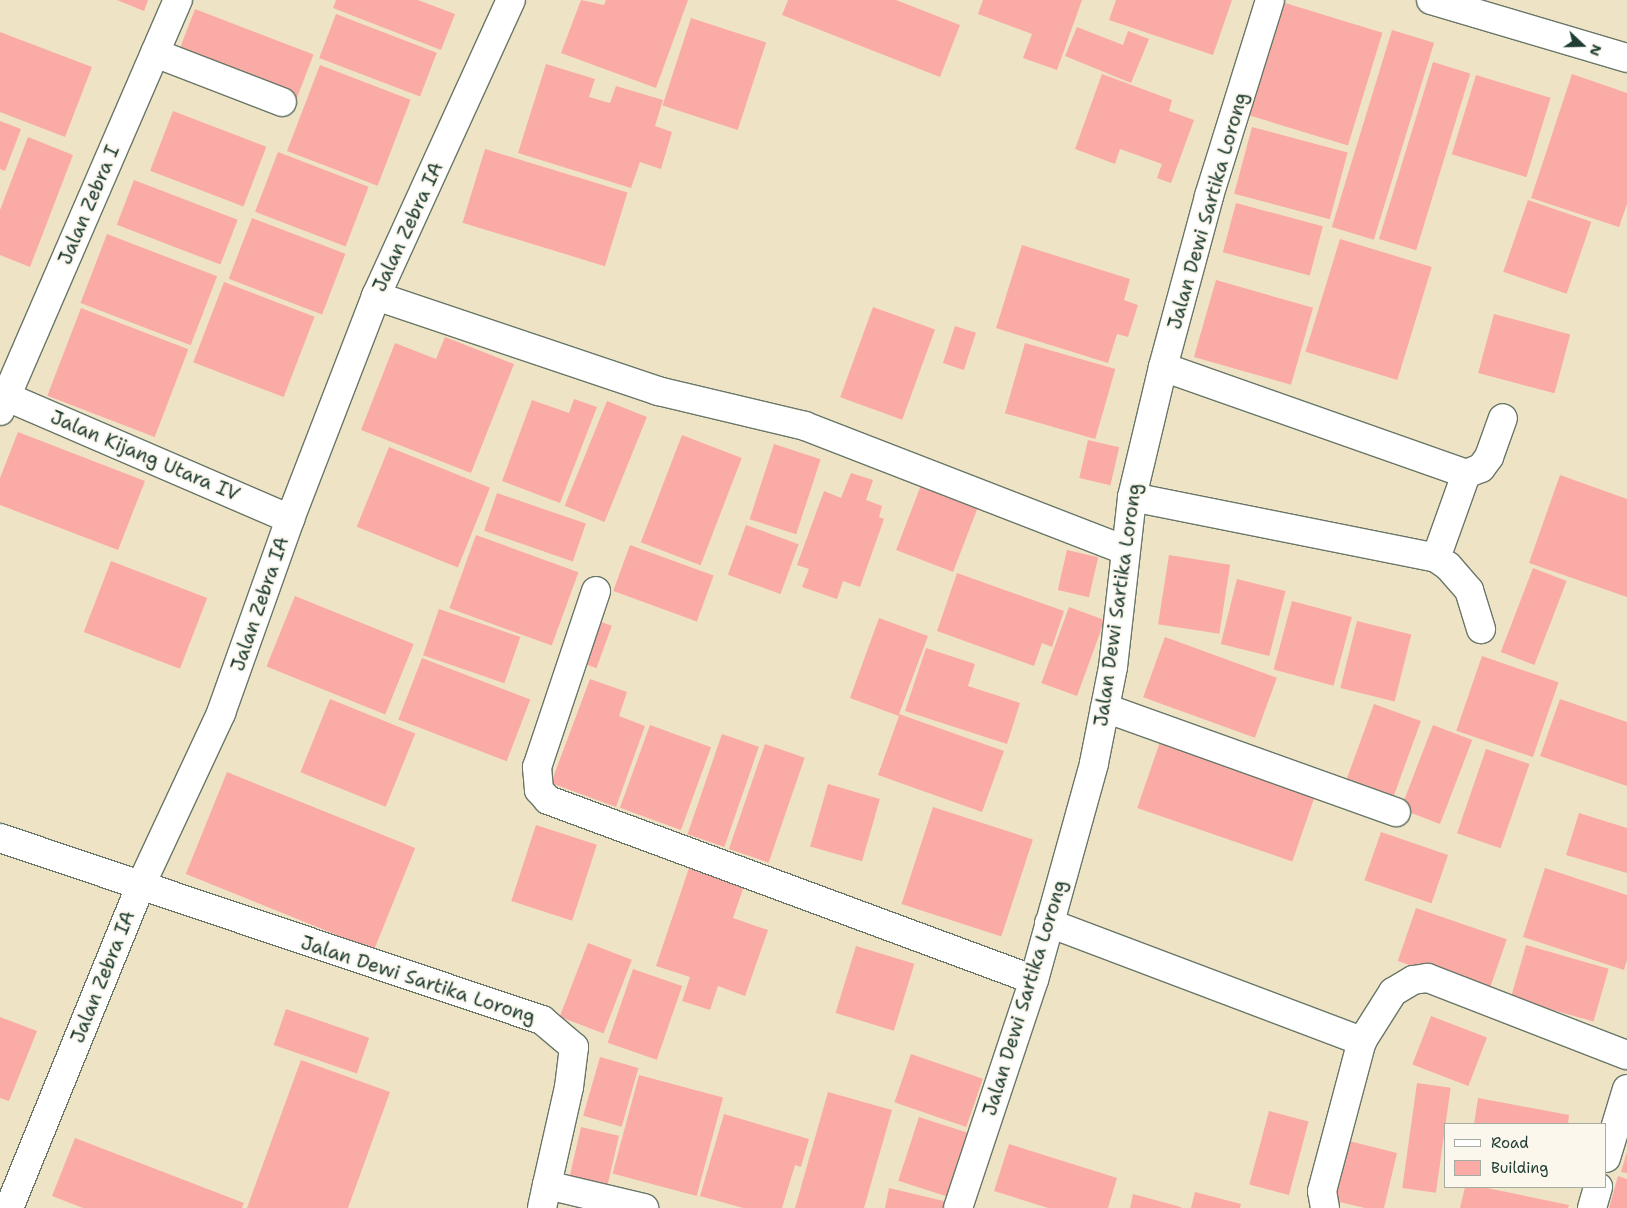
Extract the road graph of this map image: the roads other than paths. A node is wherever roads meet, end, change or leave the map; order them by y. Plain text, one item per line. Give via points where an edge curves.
1 (178, 0) edge
2 (511, 0) edge
3 (1270, 0) edge
4 (1431, 0) edge
5 (155, 53) junction
6 (1627, 58) edge
7 (282, 102) dead end
8 (376, 296) junction
9 (1163, 367) junction
10 (2, 400) edge
11 (1503, 418) dead end
12 (1466, 474) junction
13 (1132, 496) junction
14 (290, 519) junction
15 (1125, 550) junction
16 (1436, 558) junction
17 (596, 591) dead end
18 (1481, 629) dead end
19 (1105, 708) junction
20 (1396, 812) dead end
21 (0, 838) edge
22 (140, 887) junction
23 (1049, 922) junction
24 (1034, 980) junction
25 (1362, 1041) junction
26 (1627, 1055) edge
27 (1627, 1089) edge
28 (1607, 1155) edge
29 (1598, 1188) edge
30 (544, 1196) edge
31 (9, 1208) edge
32 (644, 1208) edge
33 (958, 1208) edge
34 (1325, 1208) edge
35 (1592, 1208) edge

1 - 5 street, Jalan Zebra I
2 - 8 street, Jalan Zebra IA
3 - 9 street, Jalan Dewi Sartika Lorong via 1209,196
4 - 6 street
5 - 7 street
5 - 10 street, Jalan Zebra I
8 - 14 street, Jalan Zebra IA
8 - 15 street via 658,392 805,426
9 - 12 street
9 - 13 street, Jalan Dewi Sartika Lorong
10 - 14 street, Jalan Kijang Utara IV
11 - 12 street via 1490,457 1481,468
12 - 16 street
13 - 15 street, Jalan Dewi Sartika Lorong
13 - 16 street
14 - 22 street, Jalan Zebra IA via 222,713
15 - 19 street, Jalan Dewi Sartika Lorong via 1113,667
16 - 18 street via 1448,566 1469,590
17 - 24 street via 538,767 539,790 548,800
19 - 20 street
19 - 23 street, Jalan Dewi Sartika Lorong via 1094,763
21 - 22 street
22 - 30 street, Jalan Dewi Sartika Lorong via 542,1020 574,1047 569,1087
22 - 31 street, Jalan Zebra IA
23 - 24 street, Jalan Dewi Sartika Lorong
23 - 25 street
24 - 33 street, Jalan Dewi Sartika Lorong
25 - 26 street via 1392,992 1413,980 1428,978
25 - 34 street via 1322,1191
27 - 28 street
29 - 35 street
30 - 32 street, Jalan Dewi Sartika Lorong

